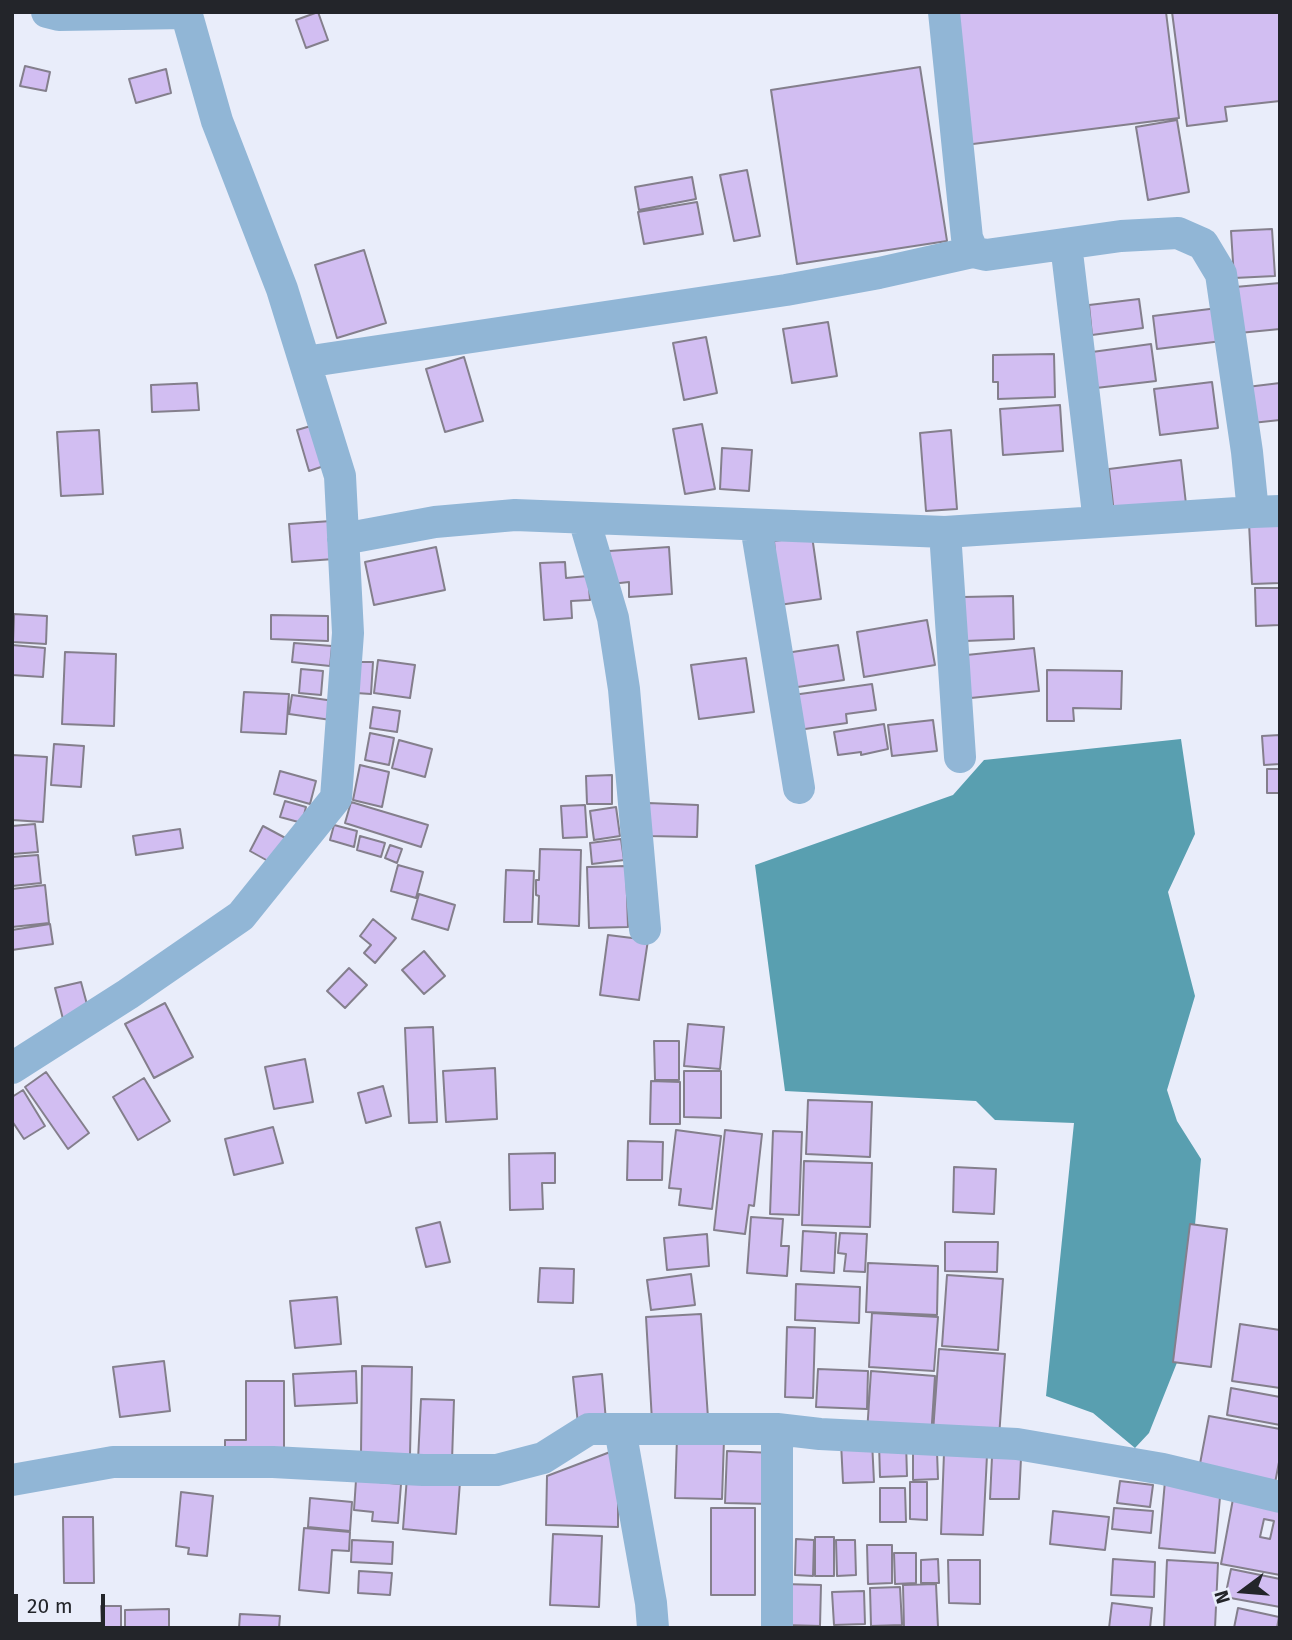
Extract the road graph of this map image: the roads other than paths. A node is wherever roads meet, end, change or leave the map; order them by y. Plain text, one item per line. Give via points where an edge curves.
1 (47, 12) edge
2 (944, 12) edge
3 (186, 13) edge
4 (1066, 244) junction
5 (973, 251) junction
6 (305, 362) junction
7 (1266, 512) edge
8 (584, 519) junction
9 (1099, 522) junction
10 (756, 526) junction
11 (945, 532) junction
12 (343, 540) junction
13 (960, 757) dead end
14 (799, 788) dead end
15 (645, 929) dead end
16 (12, 1068) edge
17 (620, 1429) junction
18 (777, 1429) junction
19 (12, 1480) edge
20 (1280, 1497) edge
21 (653, 1628) edge
22 (777, 1628) edge

1 - 3 street
2 - 5 street via 967,238
3 - 6 street via 217,121
4 - 5 street via 986,255
4 - 7 street via 1178,233 1203,244 1220,274 1247,452
4 - 9 street
5 - 6 street via 786,290
6 - 12 street via 340,476
7 - 9 street
8 - 10 street
8 - 12 street via 502,516 435,522
8 - 15 street via 613,618 624,689
9 - 11 street
10 - 11 street
10 - 14 street
11 - 13 street
12 - 16 street via 348,633 337,798 240,916
17 - 18 street
17 - 19 street via 589,1429 543,1458 497,1470 113,1462
17 - 21 street
18 - 20 street via 1017,1444 1163,1469
18 - 22 street

